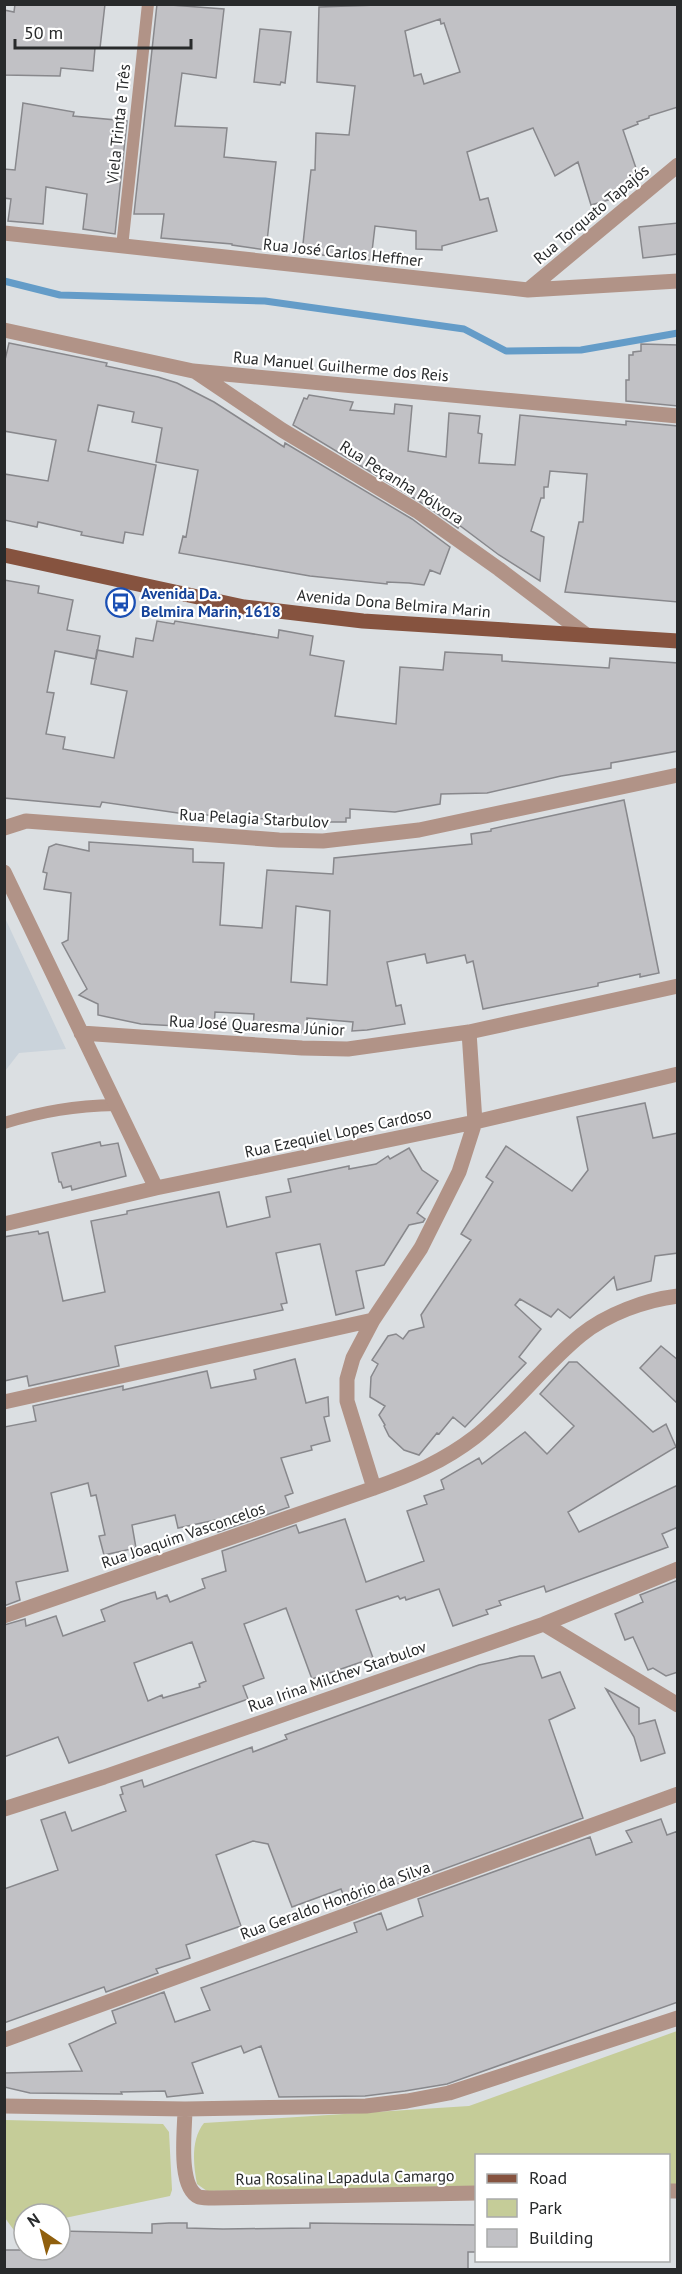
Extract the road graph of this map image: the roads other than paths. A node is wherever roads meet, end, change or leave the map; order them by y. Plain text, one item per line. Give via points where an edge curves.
1 (148, 4) edge
2 (678, 165) edge
3 (4, 233) edge
4 (122, 247) junction
5 (678, 281) edge
6 (528, 290) junction
7 (4, 330) edge
8 (194, 371) junction
9 (678, 416) edge
10 (4, 555) edge
11 (585, 634) junction
12 (678, 641) edge
13 (678, 775) edge
14 (4, 828) edge
15 (4, 872) edge
16 (678, 987) edge
17 (469, 1032) junction
18 (81, 1034) junction
19 (678, 1074) edge
20 (116, 1105) junction
21 (475, 1122) junction
22 (4, 1123) edge
23 (156, 1188) junction
24 (4, 1224) edge
25 (678, 1296) edge
26 (373, 1320) junction
27 (4, 1402) edge
28 (374, 1488) junction
29 (678, 1569) edge
30 (4, 1616) edge
31 (544, 1624) junction
32 (678, 1705) edge
33 (678, 1794) edge
34 (4, 1809) edge
35 (678, 2018) edge
36 (4, 2040) edge
37 (4, 2106) edge
38 (185, 2109) junction
39 (475, 2193) edge

1 - 4 lane, Viela Trinta e Três
2 - 6 street, Rua Torquato Tapajós
3 - 4 street, Rua José Carlos Heffner
4 - 6 street, Rua José Carlos Heffner
5 - 6 street, Rua José Carlos Heffner
7 - 8 street, Rua Manuel Guilherme dos Reis
8 - 9 street, Rua Manuel Guilherme dos Reis
8 - 11 street, Rua Peçanha Pólvora via 282,430 417,511
10 - 11 main road, Avenida Dona Belmira Marin via 244,607 363,621
11 - 12 main road, Avenida Dona Belmira Marin
13 - 14 street, Rua Pelagia Starbulov via 419,830 323,841 26,821
15 - 18 street
16 - 17 street, Rua José Quaresma Júnior
17 - 18 street, Rua José Quaresma Júnior via 348,1048
17 - 21 street
18 - 20 street
19 - 21 street, Rua Ezequiel Lopes Cardoso
20 - 22 lane via 45,1111
20 - 23 street
21 - 23 street, Rua Ezequiel Lopes Cardoso
21 - 26 street via 459,1172 438,1214
23 - 24 street, Rua Ezequiel Lopes Cardoso
25 - 28 street via 658,1298 615,1315 582,1334 511,1406 455,1452
26 - 27 street
26 - 28 street via 353,1358 347,1379 347,1401
28 - 30 street, Rua Joaquim Vasconcelos
29 - 31 street, Rua Irina Milchev Starbulov
31 - 32 street
31 - 34 street, Rua Irina Milchev Starbulov
33 - 36 street, Rua Geraldo Honório da Silva
35 - 38 street via 449,2093 406,2102
37 - 38 street
38 - 39 street, Rua Rosalina Lapadula Camargo via 184,2170 191,2189 199,2196

